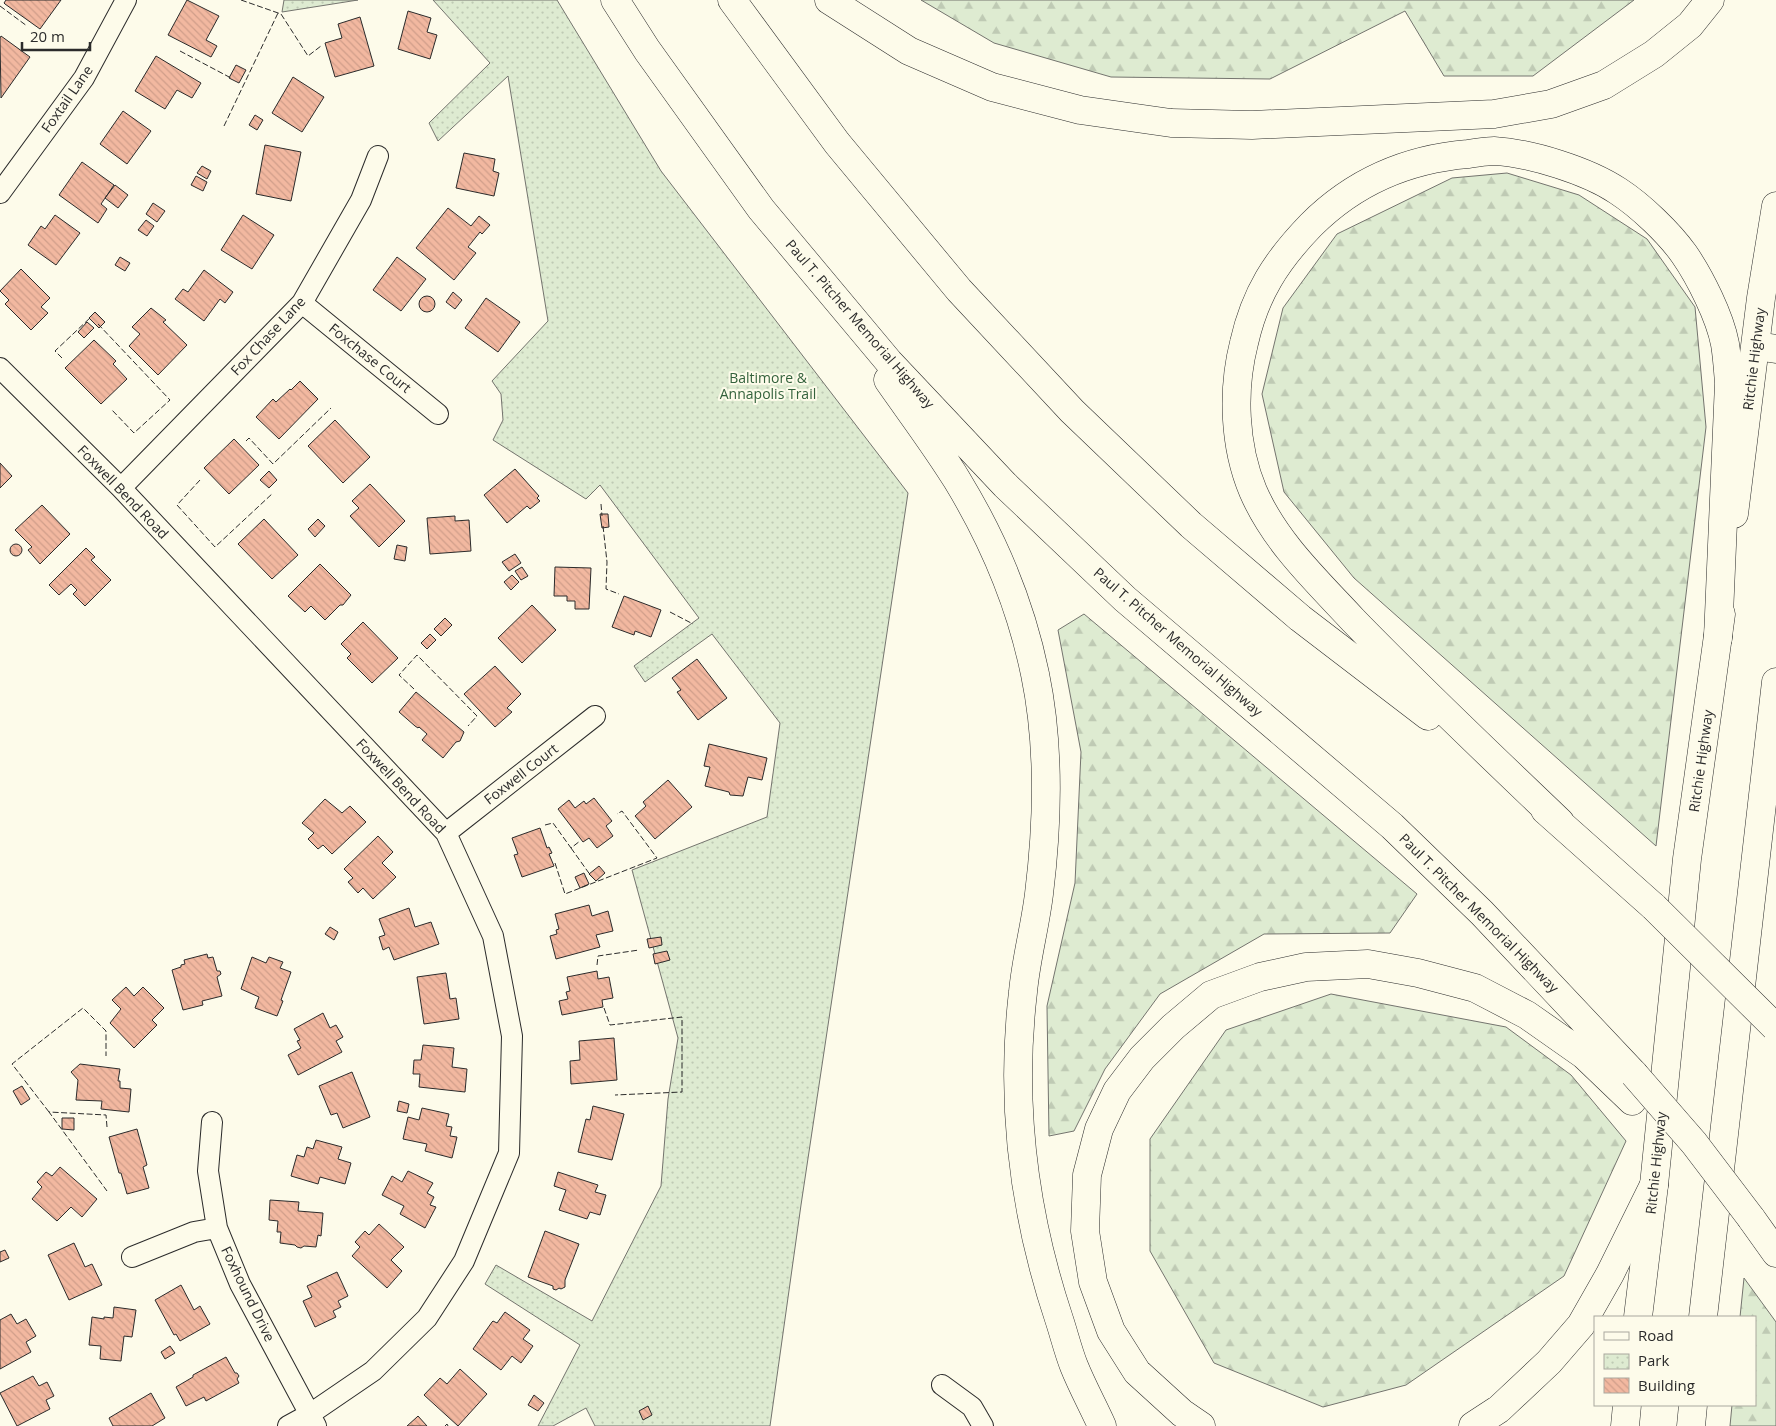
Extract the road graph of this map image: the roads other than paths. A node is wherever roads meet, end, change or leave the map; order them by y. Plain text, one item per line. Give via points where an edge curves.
1 (126, 0) edge
2 (615, 0) edge
3 (732, 0) edge
4 (829, 0) edge
5 (1710, 0) edge
6 (378, 156) dead end
7 (0, 193) edge
8 (1776, 206) edge
9 (1769, 299) edge
10 (302, 303) junction
11 (842, 306) junction
12 (1766, 347) edge
13 (0, 368) edge
14 (438, 414) dead end
15 (121, 488) junction
16 (1718, 638) junction
17 (1776, 682) edge
18 (595, 716) dead end
19 (1560, 822) junction
20 (446, 833) junction
21 (1776, 1028) edge
22 (212, 1122) dead end
23 (1654, 1186) junction
24 (1751, 1218) junction
25 (217, 1228) junction
26 (1776, 1253) edge
27 (132, 1257) dead end
28 (1638, 1316) edge
29 (1703, 1316) edge
30 (942, 1385) dead end
31 (1627, 1406) edge
32 (1693, 1406) edge
33 (313, 1420) edge
34 (288, 1426) edge
35 (983, 1426) edge
36 (1102, 1426) edge
37 (1201, 1426) edge
38 (1473, 1426) edge
39 (1624, 1426) edge
40 (1691, 1426) edge

1 - 7 street, Foxtail Lane via 84,78
2 - 11 main road, Paul T. Pitcher Memorial Highway via 647,50 761,208
3 - 19 main road via 838,143 947,276 1072,412 1191,525 1300,618 1456,737
4 - 5 main road via 908,51 992,87 1080,110 1171,123 1252,125 1494,114 1551,104 1604,85 1654,54 1690,25
6 - 10 street, Fox Chase Lane via 361,200
8 - 9 main road, Ritchie Highway
9 - 12 main road, Ritchie Highway
10 - 14 street, Foxchase Court
10 - 15 street, Fox Chase Lane
11 - 24 main road, Paul T. Pitcher Memorial Highway, bridge via 889,362 1005,485 1125,599 1392,826 1482,913 1634,1074 1694,1143
11 - 36 main road via 881,370 957,480 989,541 1016,603 1035,674 1046,754 1045,828 1039,895 1023,992 1017,1068 1020,1139 1031,1217 1048,1286 1074,1365
12 - 16 main road, Ritchie Highway
13 - 15 street, Foxwell Bend Road
15 - 20 street, Foxwell Bend Road
16 - 19 main road via 1729,383 1724,341 1709,297 1684,254 1659,224 1618,191 1580,172 1534,158 1494,151 1444,156 1400,166 1362,185 1331,207 1289,247 1262,288 1238,365 1236,405 1241,450 1252,489 1272,527 1305,569 1400,668
16 - 23 main road, Ritchie Highway via 1687,859
17 - 29 main road
18 - 20 street, Foxwell Court
19 - 21 main road, bridge via 1654,907
20 - 33 street, Foxwell Bend Road via 493,936 512,1036 509,1154 464,1261 427,1318 373,1370
22 - 25 street, Foxhound Drive via 208,1171
23 - 28 main road, Ritchie Highway
23 - 38 main road via 1581,1325 1549,1362 1499,1409
24 - 26 main road, Paul T. Pitcher Memorial Highway
24 - 37 main road, bridge via 1584,1055 1527,1015 1475,988 1368,964 1306,967 1260,977 1211,995 1142,1058 1117,1091 1099,1129 1087,1175 1085,1231 1094,1282 1111,1331 1138,1372
25 - 27 street via 194,1232
25 - 33 street, Foxhound Drive via 240,1284
30 - 35 street via 972,1407
31 - 39 main road
32 - 40 main road
33 - 34 street, Foxwell Bend Road

